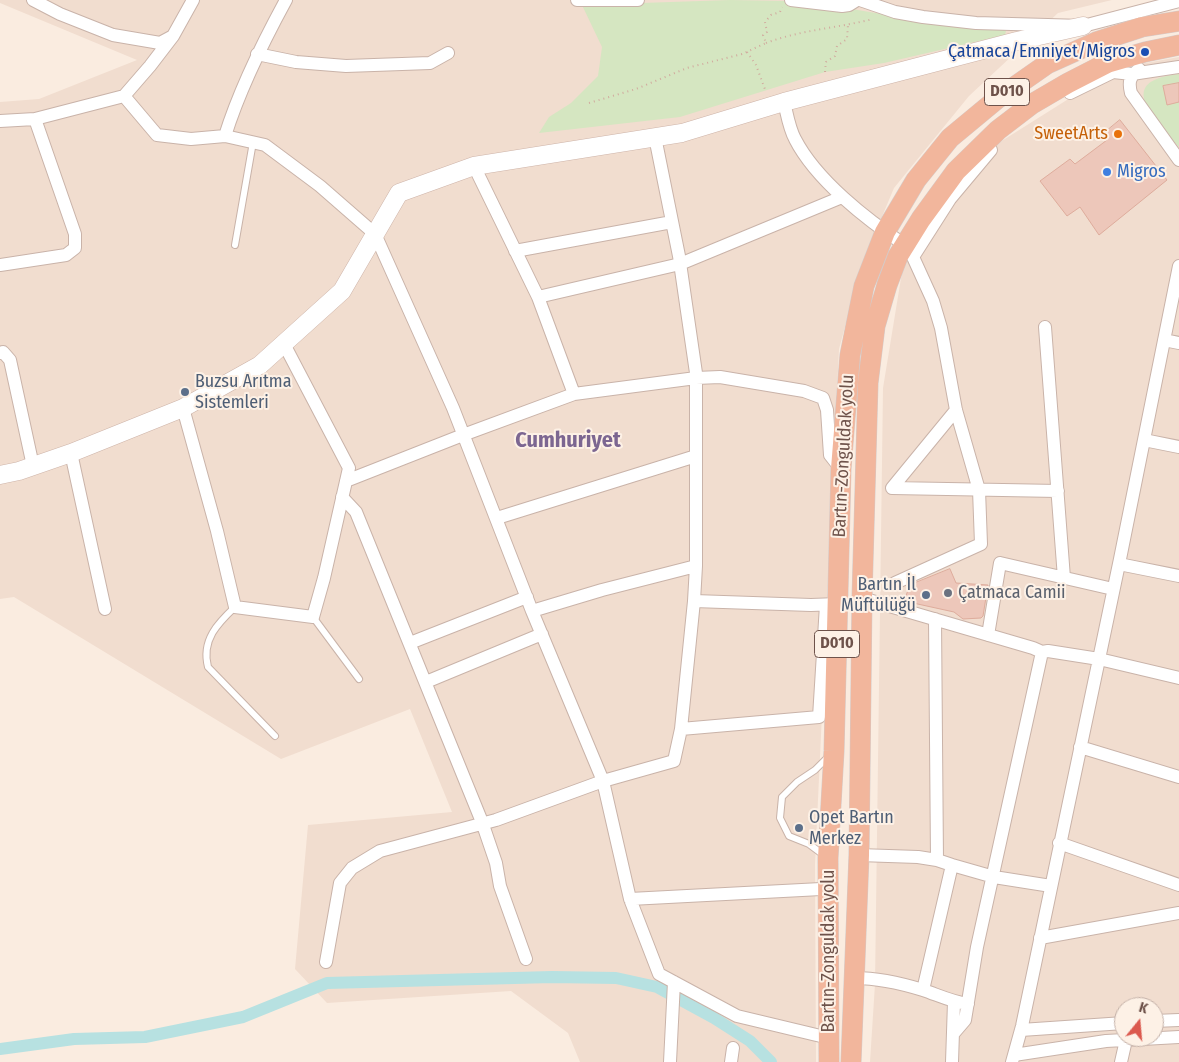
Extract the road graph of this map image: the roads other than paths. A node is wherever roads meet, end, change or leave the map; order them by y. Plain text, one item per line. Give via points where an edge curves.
1 (33, 0) edge
2 (193, 0) edge
3 (286, 0) edge
4 (577, 0) edge
5 (638, 0) edge
6 (859, 0) edge
7 (788, 1) edge
8 (1179, 1) edge
9 (1166, 2) edge
10 (1179, 21) edge
11 (1083, 26) junction
12 (173, 36) junction
13 (1179, 45) edge
14 (448, 53) dead end
15 (257, 54) junction
16 (1179, 62) edge
17 (1179, 67) edge
18 (1132, 74) junction
19 (124, 96) junction
20 (778, 104) junction
21 (36, 119) junction
22 (0, 121) edge
23 (225, 136) junction
24 (655, 137) junction
25 (252, 142) junction
26 (1179, 160) edge
27 (474, 166) junction
28 (842, 198) junction
29 (672, 222) junction
30 (885, 232) junction
31 (375, 234) junction
32 (905, 244) junction
33 (235, 245) dead end
34 (515, 251) junction
35 (680, 264) junction
36 (0, 265) edge
37 (1179, 266) edge
38 (538, 296) junction
39 (1045, 327) dead end
40 (1164, 340) junction
41 (1179, 342) edge
42 (284, 344) junction
43 (0, 353) edge
44 (696, 378) junction
45 (574, 394) junction
46 (183, 408) junction
47 (956, 410) junction
48 (463, 435) junction
49 (1144, 440) junction
50 (1179, 447) edge
51 (71, 453) junction
52 (696, 456) junction
53 (33, 466) junction
54 (841, 469) junction
55 (0, 475) edge
56 (346, 481) junction
57 (979, 490) junction
58 (1058, 492) junction
59 (342, 497) junction
60 (497, 518) junction
61 (1119, 564) junction
62 (696, 566) junction
63 (1179, 576) edge
64 (1064, 578) junction
65 (895, 583) dead end
66 (1113, 589) junction
67 (527, 597) junction
68 (862, 598) junction
69 (694, 601) junction
70 (832, 604) junction
71 (235, 607) junction
72 (105, 609) dead end
73 (532, 611) junction
74 (312, 617) junction
75 (934, 620) junction
76 (542, 634) junction
77 (988, 635) junction
78 (410, 643) junction
79 (1042, 652) junction
80 (1098, 659) junction
81 (1179, 678) edge
82 (359, 679) dead end
83 (426, 682) junction
84 (681, 729) junction
85 (275, 736) dead end
86 (1080, 748) junction
87 (834, 751) junction
88 (1179, 777) edge
89 (603, 781) junction
90 (482, 822) junction
91 (1059, 844) junction
92 (859, 854) junction
93 (828, 858) junction
94 (937, 860) junction
95 (952, 866) junction
96 (994, 877) junction
97 (1179, 885) edge
98 (1051, 886) junction
99 (821, 889) dead end
100 (630, 899) junction
101 (1179, 913) edge
102 (1040, 938) junction
103 (526, 959) dead end
104 (326, 962) dead end
105 (855, 978) junction
106 (674, 982) junction
107 (923, 990) junction
108 (954, 1002) junction
109 (968, 1004) junction
110 (1179, 1020) edge
111 (1164, 1021) edge
112 (1114, 1024) edge
113 (1021, 1030) junction
114 (953, 1034) junction
115 (1179, 1037) edge
116 (829, 1038) junction
117 (1164, 1038) edge
118 (1114, 1041) edge
119 (1124, 1047) edge
120 (733, 1048) dead end
121 (1013, 1059) edge
122 (670, 1062) edge
123 (731, 1062) edge
124 (829, 1062) edge
125 (852, 1062) edge
126 (952, 1062) edge
127 (1121, 1062) edge

1 - 12 street via 114,35 160,43
2 - 12 street
3 - 15 street
4 - 5 street
6 - 7 street via 849,6
6 - 11 street via 923,18
8 - 9 street
9 - 11 street
10 - 30 highway, Bartın-Zonguldak yolu / D010 via 1142,27 1096,42 1047,64 997,99 950,138 916,180
11 - 20 main road
12 - 19 street
13 - 32 highway, Bartın-Zonguldak yolu / D010 via 1107,63 1032,104 998,130 956,171
14 - 15 street via 430,64 346,66 296,62
15 - 23 street
16 - 18 street via 1141,68
17 - 18 street
18 - 26 street via 1129,82 1131,92
18 - 47 street via 1113,72 1062,96 1013,129 982,159 950,199 913,258 933,301 941,328
19 - 21 street
19 - 23 street via 157,135 191,139
20 - 24 main road via 682,133
20 - 28 street via 795,139
21 - 22 street
21 - 36 street via 75,234 75,248 66,255
23 - 25 street
24 - 27 main road
24 - 29 street
25 - 31 street via 265,145 320,186
25 - 33 lane
27 - 31 main road via 399,192
27 - 34 street
28 - 30 street
28 - 35 street
29 - 34 street
29 - 35 street
30 - 32 street
30 - 54 highway, Bartın-Zonguldak yolu / D010 via 864,286 850,355
31 - 42 main road via 342,291
31 - 48 street
32 - 68 highway, Bartın-Zonguldak yolu / D010 via 887,285 875,326 868,383
34 - 38 street
35 - 38 street
35 - 44 street
37 - 40 street
38 - 45 street
39 - 58 street
40 - 41 street
40 - 49 street
42 - 46 main road via 260,365
42 - 56 street via 349,468
43 - 53 street via 3,352 10,360
44 - 45 street
44 - 52 street
44 - 54 street via 720,377 804,391 823,398 827,410 830,455
45 - 48 street
46 - 51 main road
46 - 71 street
47 - 57 street
47 - 57 street via 892,488
48 - 56 street
48 - 60 street
49 - 50 street
49 - 61 street
51 - 53 main road
51 - 72 street
52 - 60 street
52 - 62 street
53 - 55 main road
54 - 70 highway, Bartın-Zonguldak yolu / D010
56 - 59 street
57 - 58 street
57 - 65 street via 981,544
58 - 64 street
59 - 74 street
59 - 78 street via 356,512
60 - 67 street
61 - 63 street
61 - 66 street
62 - 69 street
62 - 73 street
64 - 66 street
64 - 77 street via 1000,563
66 - 80 street
67 - 73 street
67 - 78 street
68 - 75 street
68 - 92 highway, Bartın-Zonguldak yolu / D010
69 - 70 street
69 - 84 street
70 - 84 street via 819,717
70 - 87 highway, Bartın-Zonguldak yolu / D010
71 - 74 street
71 - 85 lane via 217,624 209,641 208,667
73 - 76 street
74 - 82 lane
75 - 77 street
75 - 94 street
76 - 83 street
76 - 89 street
77 - 79 street
78 - 83 street
79 - 80 street
79 - 96 street
80 - 81 street
80 - 86 street
83 - 90 street
84 - 89 street via 674,761
86 - 88 street
86 - 91 street
87 - 93 highway, Bartın-Zonguldak yolu / D010
87 - 93 lane via 782,797 780,818 789,836 809,844
89 - 90 street via 496,820
89 - 100 street
90 - 103 street
90 - 104 street via 380,851 352,868 340,883
91 - 97 street
91 - 98 street
92 - 94 street
92 - 105 highway, Bartın-Zonguldak yolu / D010
93 - 116 highway, Bartın-Zonguldak yolu / D010
94 - 95 street
95 - 96 street
95 - 107 street
96 - 98 street
96 - 109 street via 977,947
98 - 102 street
99 - 100 street
100 - 106 street via 659,974
101 - 102 street
102 - 113 street
105 - 107 street via 878,978
105 - 125 highway, Bartın-Zonguldak yolu / D010
106 - 116 street via 737,1016
106 - 122 street
107 - 108 street
108 - 109 street
108 - 114 street
109 - 114 street via 965,1020
110 - 111 street
112 - 113 street
113 - 121 street
114 - 126 street
115 - 117 street
116 - 124 highway, Bartın-Zonguldak yolu / D010
118 - 121 street
119 - 127 street
120 - 123 street

